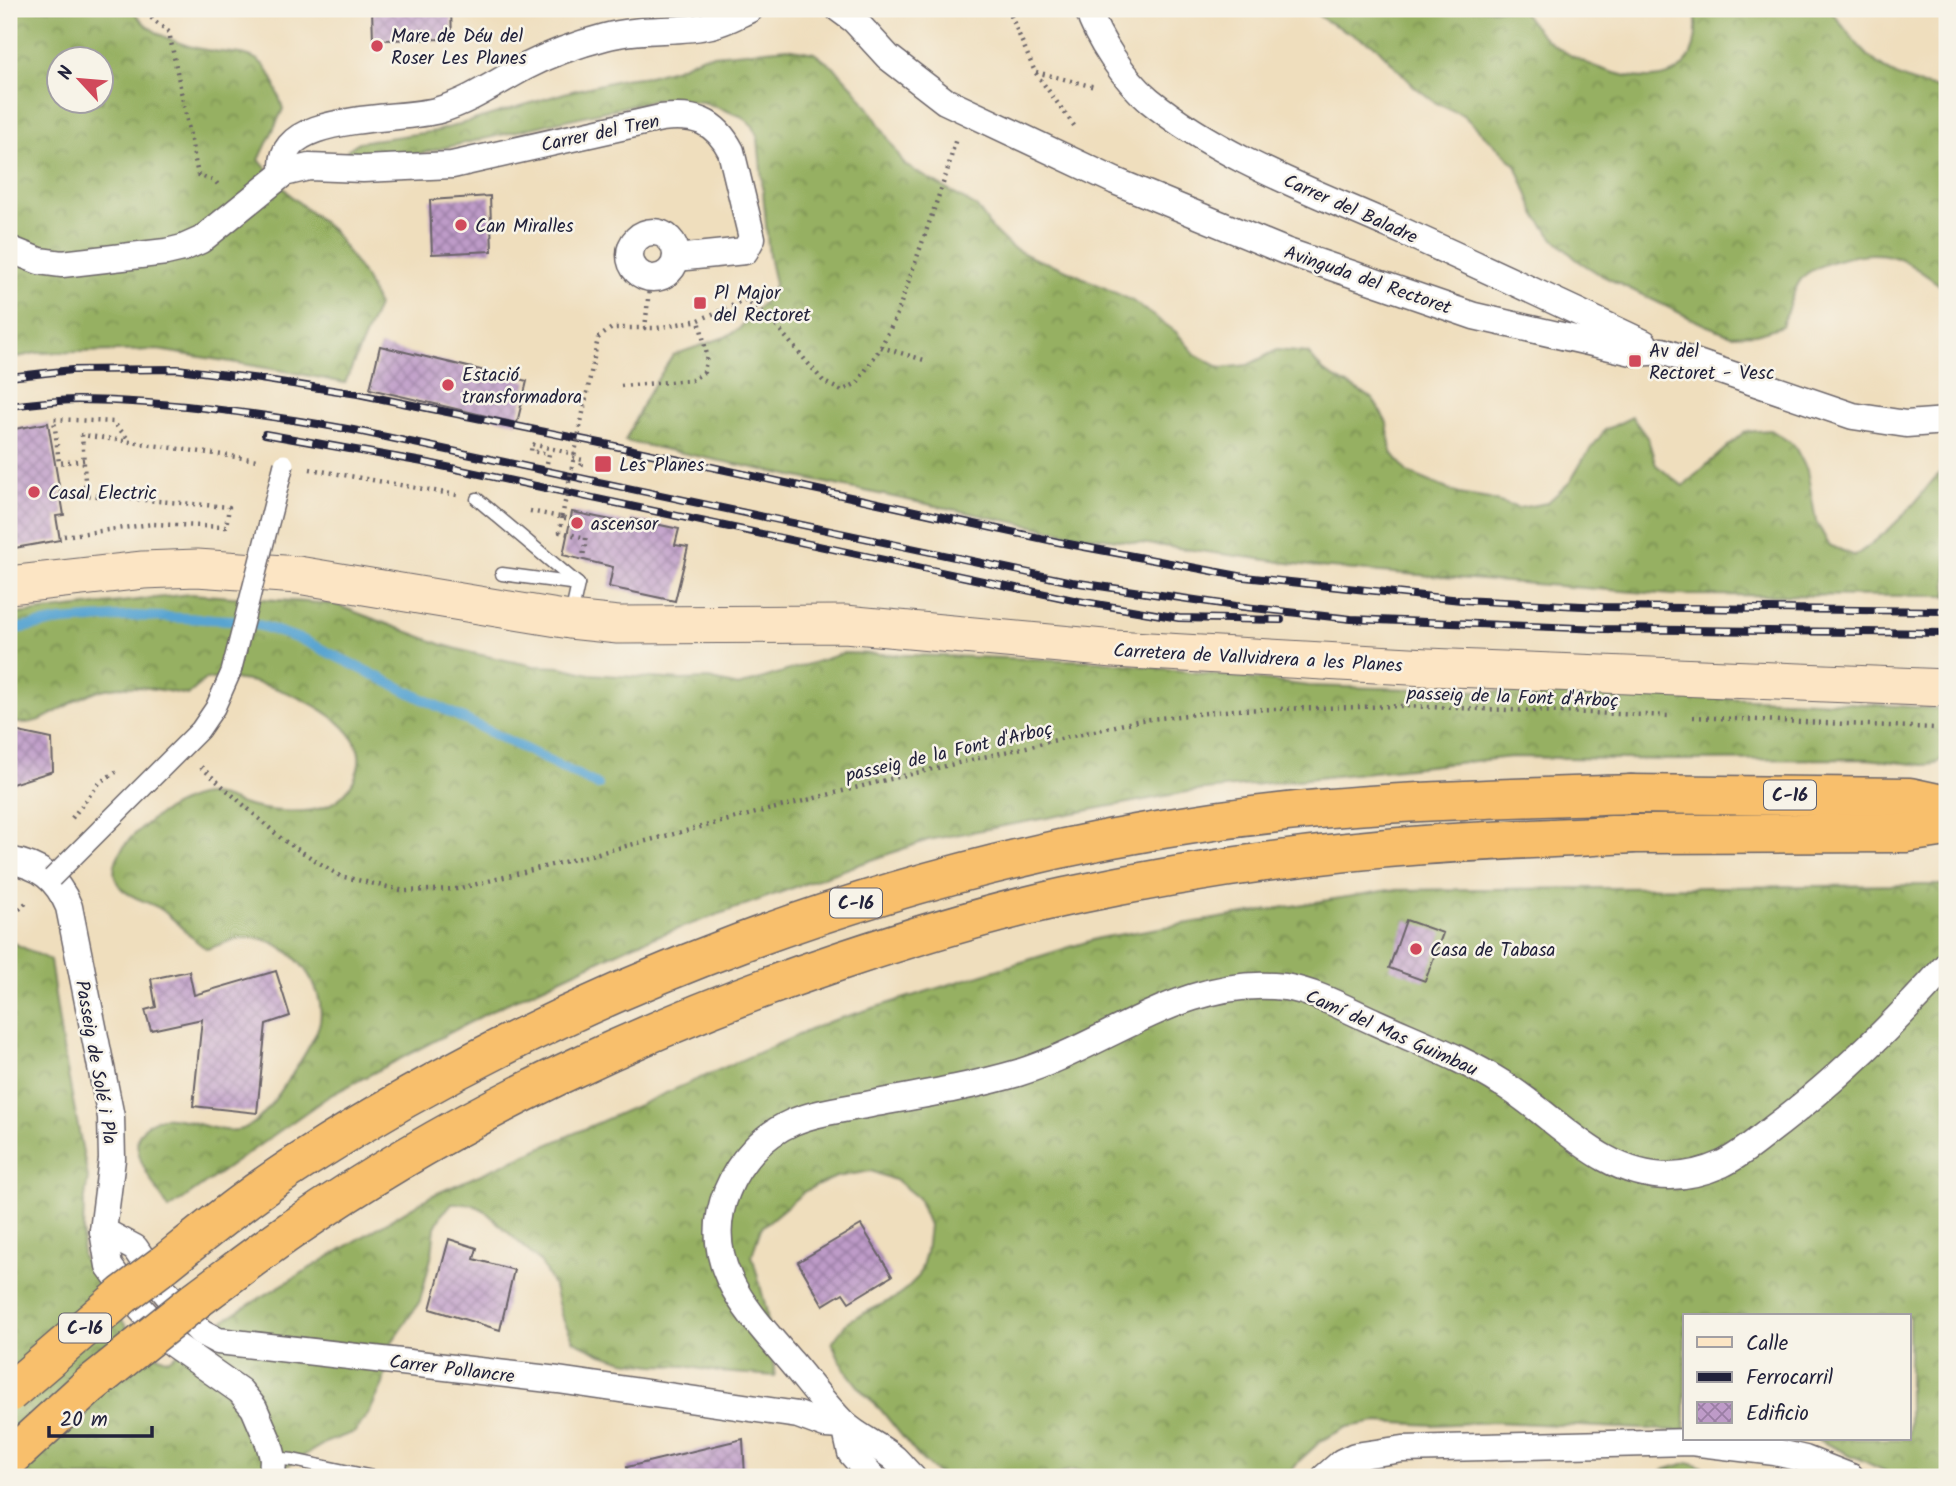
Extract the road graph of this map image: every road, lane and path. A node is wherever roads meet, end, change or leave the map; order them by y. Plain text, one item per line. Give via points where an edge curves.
1 (140, 9) edge
2 (750, 9) edge
3 (839, 9) edge
4 (1008, 9) edge
5 (1088, 9) edge
6 (970, 112) junction
7 (1083, 137) dead end
8 (284, 173) junction
9 (238, 209) junction
10 (9, 249) edge
11 (676, 258) junction
12 (650, 279) junction
13 (699, 320) junction
14 (645, 328) junction
15 (881, 347) junction
16 (1662, 351) junction
17 (924, 360) dead end
18 (621, 386) dead end
19 (1947, 421) edge
20 (131, 442) dead end
21 (574, 456) junction
22 (84, 460) dead end
23 (547, 463) dead end
24 (284, 464) dead end
25 (580, 470) dead end
26 (86, 495) dead end
27 (477, 499) dead end
28 (524, 510) dead end
29 (562, 517) junction
30 (570, 519) dead end
31 (576, 529) dead end
32 (64, 536) dead end
33 (574, 536) junction
34 (502, 574) dead end
35 (574, 581) junction
36 (9, 585) edge
37 (570, 620) junction
38 (1947, 688) edge
39 (1934, 728) dead end
40 (189, 763) dead end
41 (122, 768) dead end
42 (1947, 805) edge
43 (69, 822) dead end
44 (1947, 827) edge
45 (9, 860) edge
46 (52, 878) junction
47 (1947, 965) edge
48 (103, 1231) junction
49 (9, 1393) edge
50 (845, 1426) junction
51 (9, 1459) edge
52 (273, 1468) edge
53 (373, 1477) edge
54 (872, 1477) edge
55 (912, 1477) edge
56 (1325, 1477) edge
57 (1851, 1477) edge

1 - 9 path via 169,32 198,175 215,181
2 - 8 street via 710,25 606,36 528,66 440,110 302,133 285,150
3 - 6 street, Avinguda del Rectoret via 888,57 946,101
4 - 7 path via 1035,72
5 - 16 street, Carrer del Baladre via 1092,24 1121,69 1148,99 1224,151
6 - 15 path via 954,142 910,278
6 - 16 street, Avinguda del Rectoret via 1115,181 1311,260 1474,316 1637,353
8 - 9 street
8 - 11 street, Carrer del Tren via 309,167 452,166 661,118 693,118 715,128 731,151 752,238 745,251
9 - 10 street via 201,240 166,252 62,264
11 - 12 street via 667,274
11 - 12 street via 666,236 641,234 631,247 631,264
12 - 14 path
13 - 14 path
13 - 15 path via 745,300 766,314 824,382 842,391 858,383
13 - 18 path via 707,355 704,372 691,380
14 - 21 path, bridge via 612,328 598,338
15 - 17 path
16 - 19 street, Avinguda del Rectoret via 1853,416 1906,424
20 - 22 path via 113,422 54,419 59,463
21 - 23 path via 532,444 531,451 549,454
21 - 25 path via 583,460
21 - 29 path, bridge
24 - 46 street, bridge via 231,672 215,708 200,730
26 - 32 path via 229,508 226,527 152,524
27 - 35 lane
28 - 29 path
29 - 30 path
29 - 33 path via 560,532
31 - 33 path
33 - 35 path via 586,538
34 - 35 lane
35 - 37 lane
36 - 37 main road, Carretera de Vallvidrera a les Planes via 143,570 282,573
37 - 38 main road, Carretera de Vallvidrera a les Planes via 618,625 845,624 1114,649 1400,666
39 - 40 path, passeig de la Font d'Arboç via 1401,706 1207,712 1141,720 967,761 457,889 405,891 340,876 283,840 201,767
41 - 43 path via 100,782
42 - 49 highway, C-16, bridge via 1910,797 1631,794 1358,806 1120,836 986,865 853,904 693,961 589,1007 370,1119 232,1210
44 - 51 highway, C-16, bridge via 1906,833 1632,834 1423,845 1177,876 1062,898 883,947 764,986 642,1036 557,1076 368,1181 197,1300 89,1386
45 - 46 street
46 - 48 street, Passeig de Solé i Pla via 69,907 110,1117 112,1159
47 - 50 street, Camí del Mas Guimbau via 1904,1013 1811,1099 1724,1163 1673,1176 1612,1163 1506,1085 1457,1057 1312,994 1283,987 1222,989 1192,997 1144,1014 1021,1072 795,1122 758,1145 732,1179 723,1202 719,1248 725,1272 752,1316
48 - 50 street, Carrer Pollancre via 135,1248 193,1324 218,1341 558,1380
48 - 52 street, Passeig de Solé i Pla via 109,1266 139,1307 173,1344 240,1391 254,1408 264,1427
50 - 54 street via 851,1453
50 - 55 street, Camí del Mas Guimbau via 893,1458
52 - 53 lane via 293,1460
56 - 57 street via 1355,1456 1403,1449 1691,1442 1775,1452

